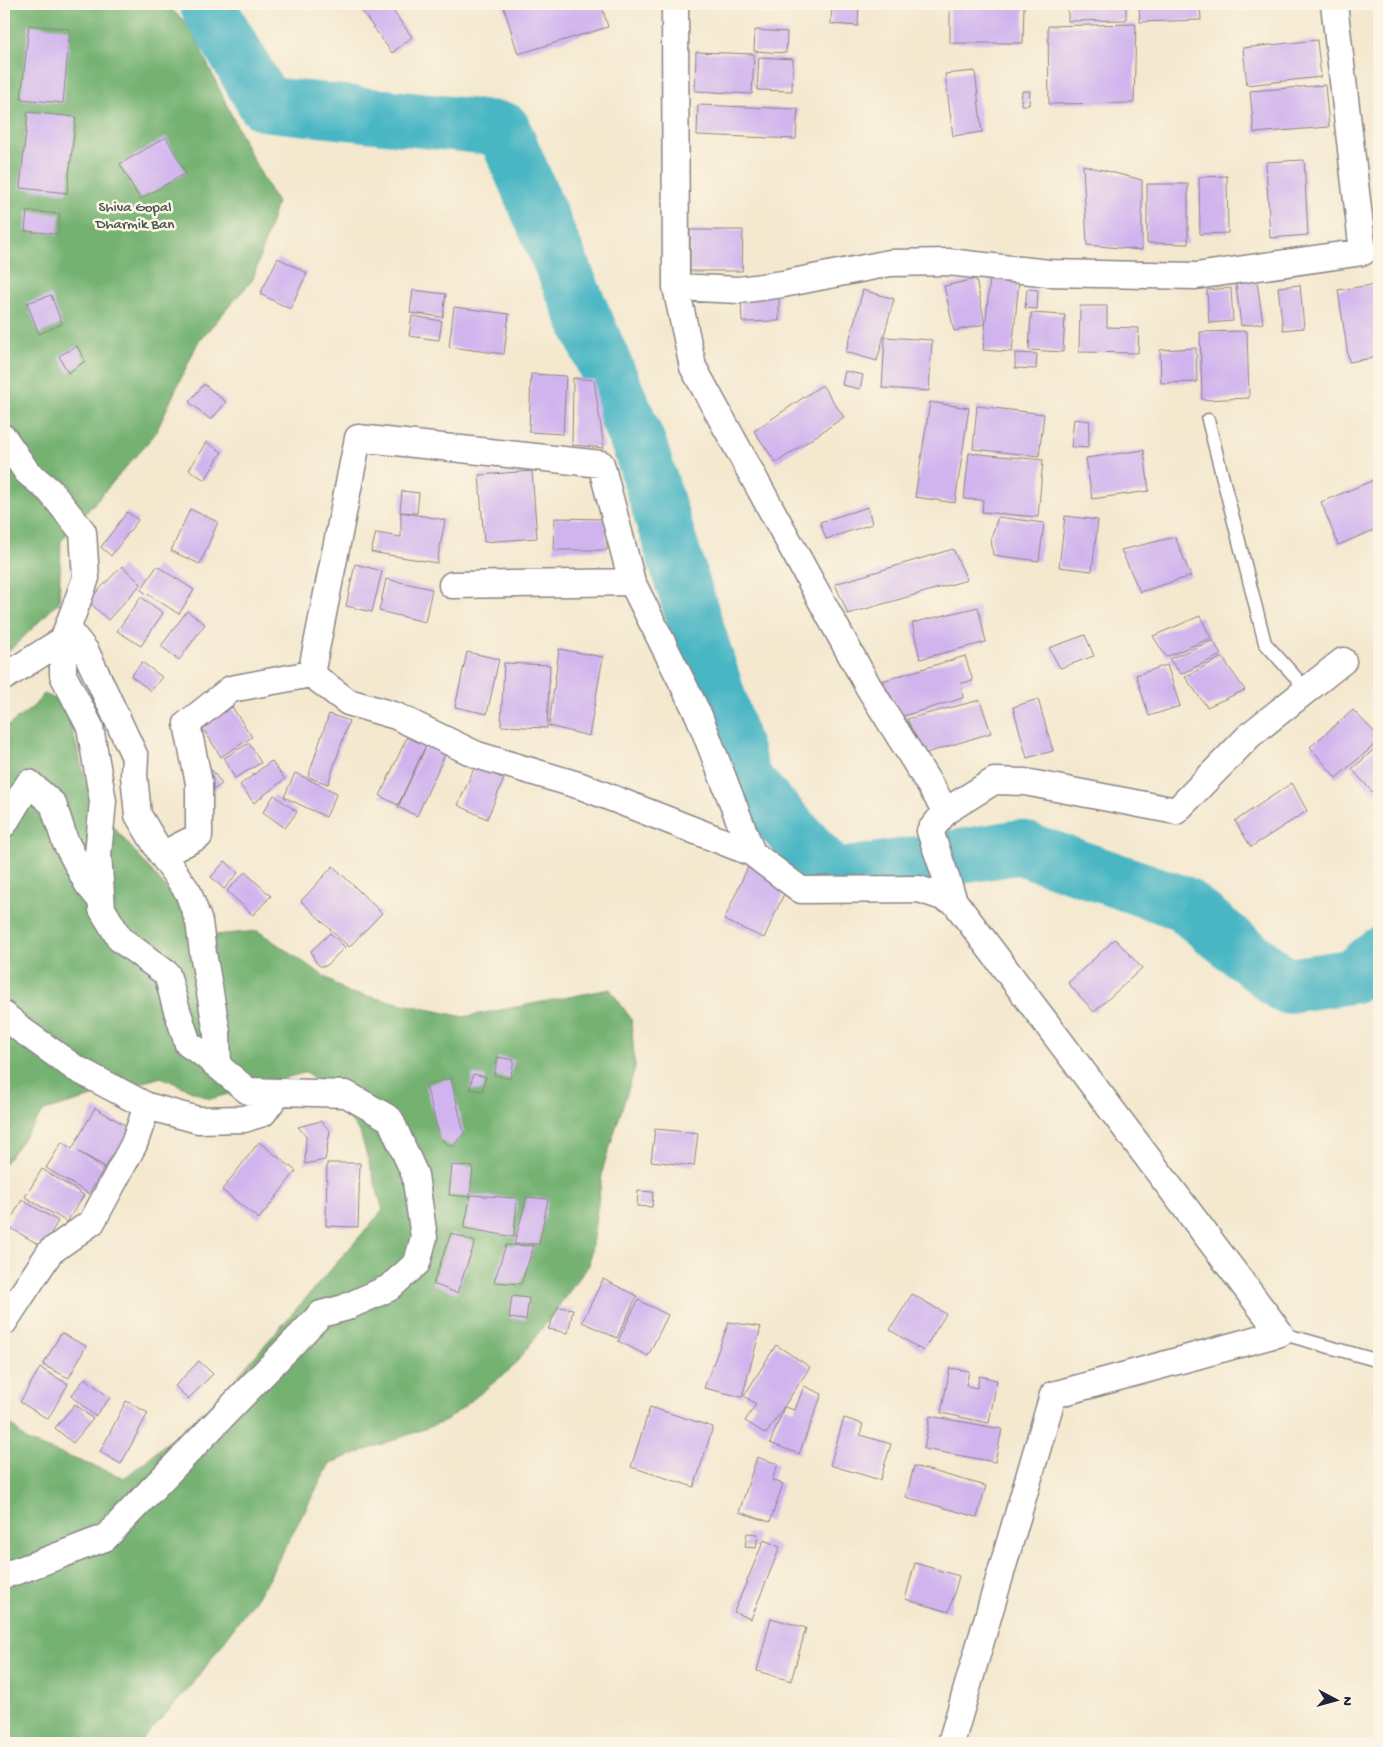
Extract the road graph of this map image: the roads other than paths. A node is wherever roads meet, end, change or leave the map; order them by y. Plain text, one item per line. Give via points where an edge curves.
1 (675, 4) edge
2 (1334, 4) edge
3 (676, 287) junction
4 (1208, 420) dead end
5 (4, 438) edge
6 (632, 582) junction
7 (452, 585) dead end
8 (64, 640) junction
9 (1343, 661) dead end
10 (311, 674) junction
11 (4, 677) edge
12 (1306, 690) junction
13 (946, 811) junction
14 (4, 824) edge
15 (752, 853) junction
16 (162, 855) junction
17 (100, 900) junction
18 (954, 902) junction
19 (4, 1016) edge
20 (218, 1066) junction
21 (278, 1093) junction
22 (148, 1106) junction
23 (4, 1322) edge
24 (1280, 1334) junction
25 (1379, 1362) edge
26 (4, 1575) edge
27 (951, 1743) edge

1 - 3 street
2 - 3 street via 1363,252 1196,276 1049,273 948,262 890,263 748,289
3 - 13 street via 693,367 868,686
4 - 12 lane via 1265,643
5 - 8 street via 27,472 50,491 82,532 86,578
6 - 7 street
6 - 10 street via 601,464 358,438
6 - 15 street via 699,716
8 - 11 street
8 - 16 street via 76,639 86,652 121,726 135,757 138,815
8 - 17 street via 63,675 90,727 103,802 98,854
9 - 12 street
10 - 15 street via 348,702 396,716 477,755 581,786
10 - 16 street via 232,689 186,724 200,783 199,836
12 - 13 street via 1250,735 1176,811 1025,782 994,780
13 - 18 street via 930,831
14 - 17 street via 29,783 54,804 64,841
15 - 18 street via 801,890 919,889
16 - 20 street via 188,892 199,922 217,1032
17 - 20 street via 120,939 168,974 188,1044
18 - 24 street
19 - 22 street via 75,1068
20 - 21 street via 248,1091
21 - 22 street via 263,1113 244,1119 198,1120
21 - 26 street via 346,1094 390,1119 415,1175 424,1237 418,1263 389,1288 322,1314 105,1538
22 - 23 street via 134,1144 92,1222 50,1252
24 - 25 lane
24 - 27 street via 1053,1394

